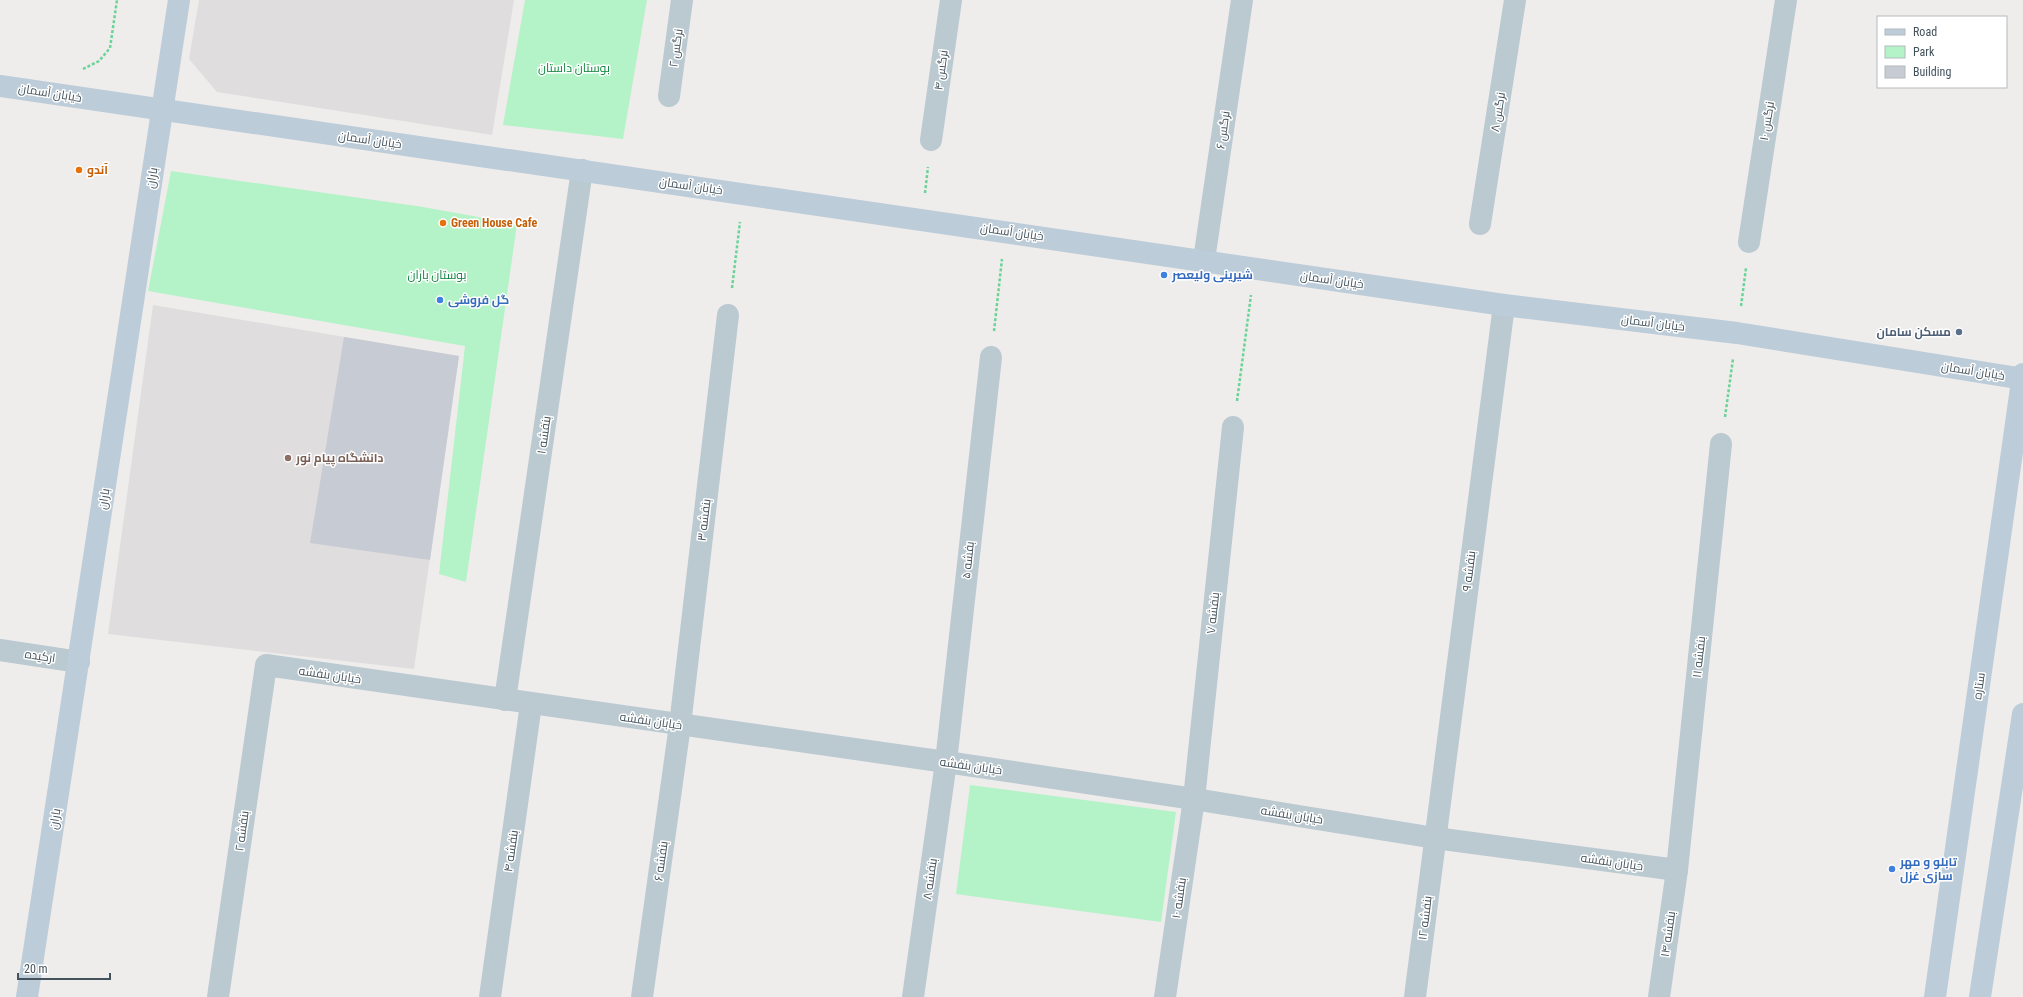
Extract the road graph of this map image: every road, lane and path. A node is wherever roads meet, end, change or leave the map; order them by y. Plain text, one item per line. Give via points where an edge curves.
1 (117, 0) edge
2 (179, 0) edge
3 (682, 0) edge
4 (951, 0) edge
5 (1242, 0) edge
6 (1515, 0) edge
7 (1786, 0) edge
8 (77, 72) dead end
9 (0, 86) edge
10 (669, 96) dead end
11 (162, 110) junction
12 (932, 140) joint
13 (582, 170) junction
14 (744, 194) junction
15 (922, 220) junction
16 (1480, 224) dead end
17 (1005, 232) junction
18 (1749, 242) dead end
19 (1204, 260) junction
20 (1255, 268) junction
21 (1504, 304) junction
22 (728, 314) joint
23 (991, 357) joint
24 (2023, 378) edge
25 (1233, 427) joint
26 (1721, 444) dead end
27 (0, 650) edge
28 (79, 662) junction
29 (266, 666) joint
30 (505, 700) junction
31 (531, 704) junction
32 (2023, 714) edge
33 (680, 725) junction
34 (946, 762) junction
35 (1194, 799) junction
36 (1435, 838) junction
37 (1677, 870) junction
38 (27, 997) edge
39 (218, 997) edge
40 (490, 997) edge
41 (642, 997) edge
42 (913, 997) edge
43 (1165, 997) edge
44 (1415, 997) edge
45 (1659, 997) edge
46 (1935, 997) edge
47 (1980, 997) edge

1 - 8 path via 110,48 99,61
2 - 11 street, باران
3 - 10 street, نرگس ۲
4 - 12 street, نرگس ۴
5 - 19 street, نرگس ۶
6 - 16 street, نرگس ۸
7 - 18 street, نرگس ۱۰
9 - 11 street, خیابان آسمان
11 - 13 street, خیابان آسمان
11 - 28 street, باران
12 - 15 path
13 - 14 street, خیابان آسمان
13 - 30 street, بنفشه ۱
14 - 15 street, خیابان آسمان
14 - 22 path
15 - 17 street, خیابان آسمان
17 - 19 street, خیابان آسمان
17 - 23 path
19 - 20 street, خیابان آسمان
20 - 21 street, خیابان آسمان
20 - 25 path
21 - 24 street, خیابان آسمان via 1737,333
21 - 36 street, بنفشه ۹
22 - 33 street, بنفشه ۳
23 - 34 street, بفشه ۵
24 - 46 street, ستاره
25 - 35 street, بنفشه ۷
26 - 37 street, بنفشه ۱۱
27 - 28 street, ارکیده
28 - 38 street, باران
29 - 30 street, خیابان بنفشه
29 - 39 street, بنفشه ۲
30 - 31 street, خیابان بنفشه
31 - 33 street, خیابان بنفشه
31 - 40 street, بنفشه ۴
32 - 47 street
33 - 34 street, خیابان بنفشه
33 - 41 street, بنفشه ۶
34 - 35 street, خیابان بنفشه
34 - 42 street, بنفشه ۸
35 - 36 street, خیابان بنفشه
35 - 43 street, بنفشه ۱۰
36 - 37 street, خیابان بنفشه
36 - 44 street, بنفشه ۱۲
37 - 45 street, بنفشه ۱۴

